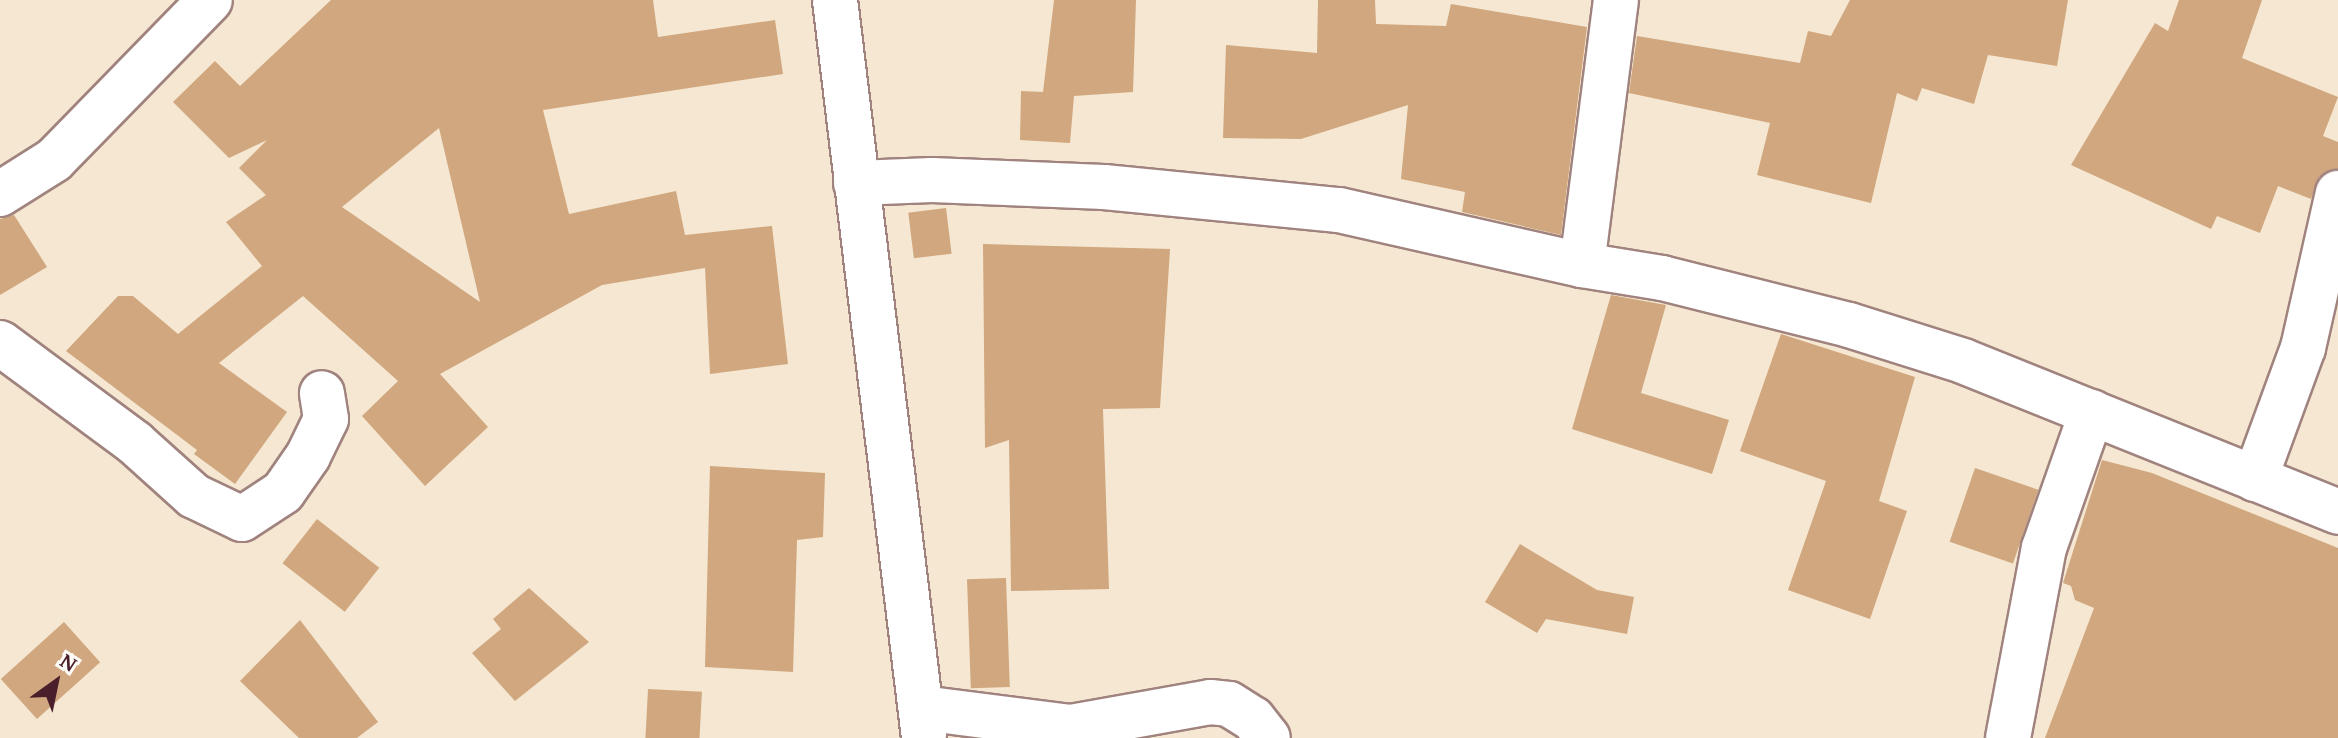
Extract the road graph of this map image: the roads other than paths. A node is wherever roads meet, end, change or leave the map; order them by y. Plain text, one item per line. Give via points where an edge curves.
1 (210, 0) edge
2 (835, 0) edge
3 (1616, 0) edge
4 (856, 183) junction
5 (2338, 193) edge
6 (0, 194) edge
7 (1582, 265) junction
8 (0, 343) edge
9 (322, 393) dead end
10 (2092, 412) junction
11 (2255, 479) junction
12 (2338, 512) edge
13 (923, 723) edge
14 (1268, 738) edge
15 (2008, 738) edge

1 - 6 street via 54,160
2 - 4 street
3 - 7 street
4 - 7 street via 932,180 1104,187 1282,203 1339,210
4 - 13 street
5 - 11 street via 2303,348
7 - 10 street via 1662,278 1849,325 1963,361
8 - 9 street via 135,443 194,496 242,519 283,492 308,456 326,419
10 - 11 street
10 - 15 street via 2044,548 2033,628
11 - 12 street
13 - 14 street via 1071,727 1219,703 1253,719

